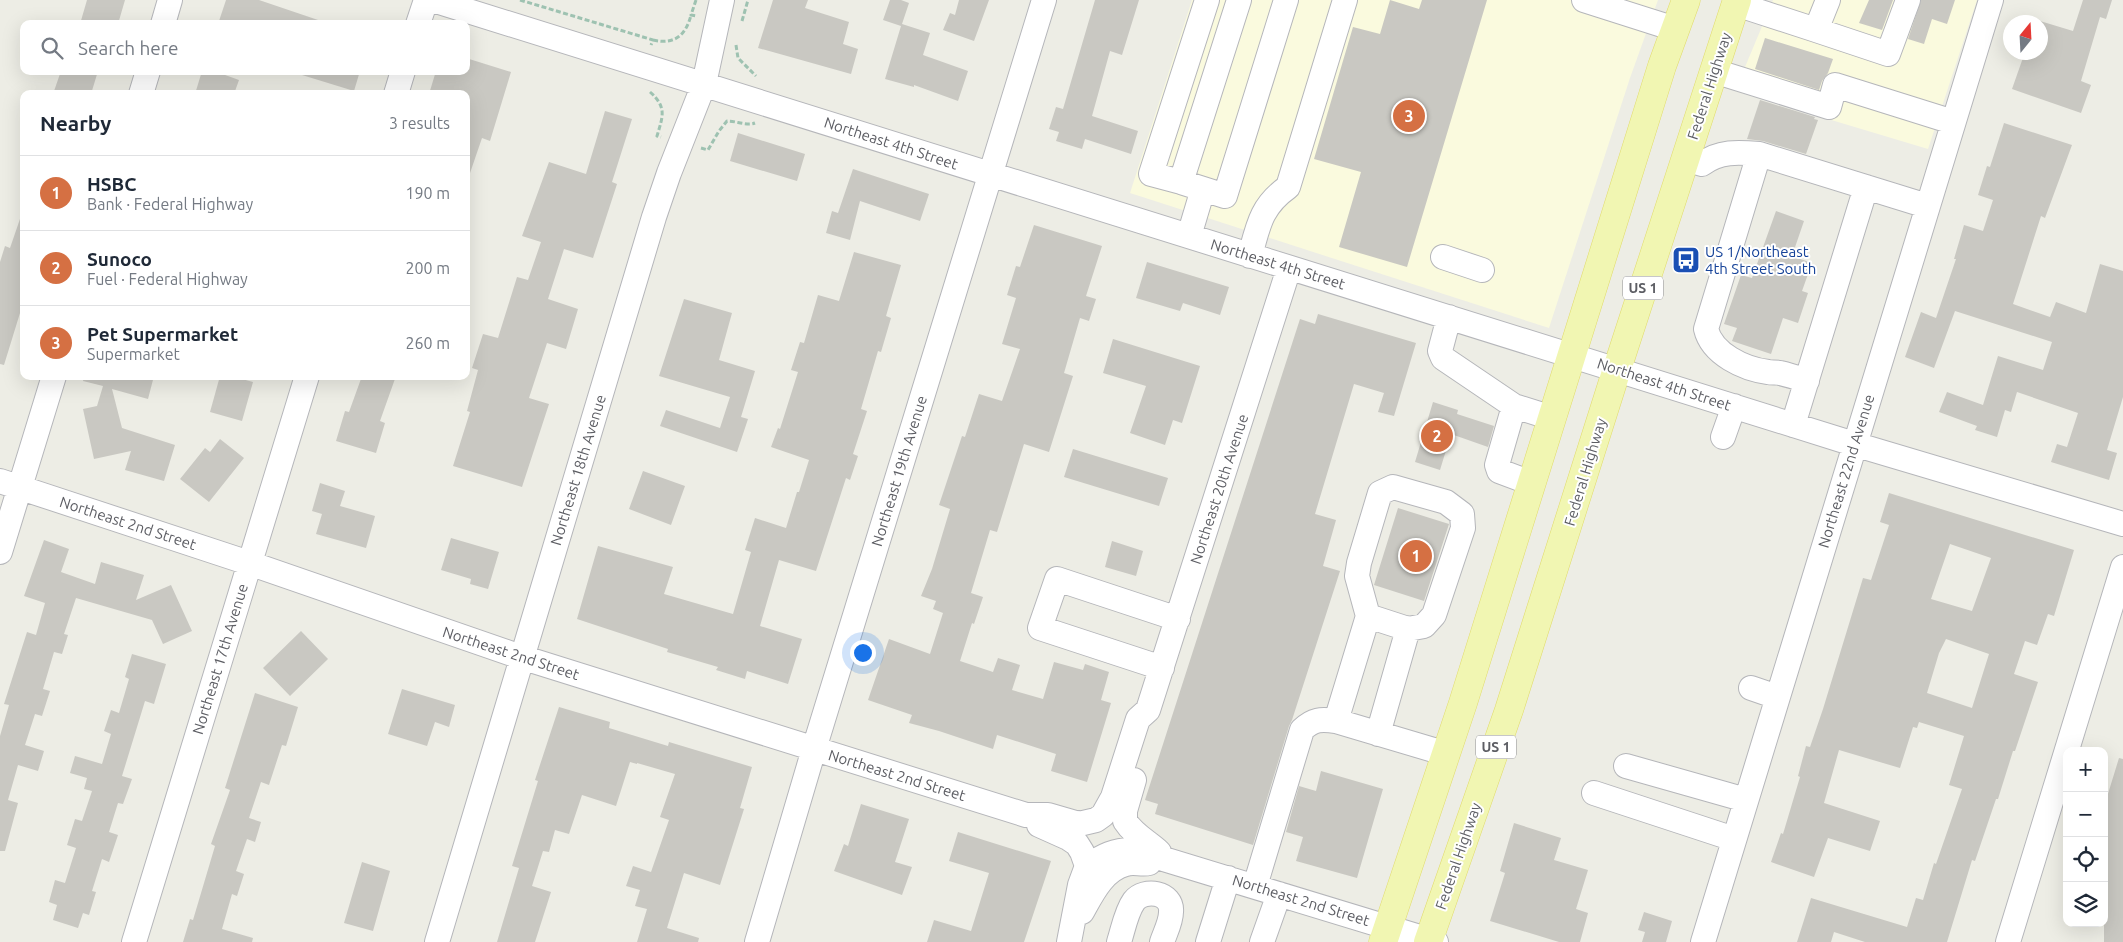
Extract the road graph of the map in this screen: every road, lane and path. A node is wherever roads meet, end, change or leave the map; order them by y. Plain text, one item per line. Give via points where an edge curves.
1 (170, 0) edge
2 (426, 0) edge
3 (433, 0) edge
4 (722, 0) edge
5 (1044, 0) edge
6 (1207, 0) edge
7 (1239, 0) edge
8 (1286, 0) edge
9 (1345, 0) edge
10 (1584, 0) edge
11 (1686, 0) edge
12 (1828, 0) edge
13 (1908, 0) edge
14 (1991, 0) edge
15 (1737, 2) edge
16 (466, 5) edge
17 (691, 14) dead end
18 (164, 20) edge
19 (419, 20) edge
20 (1676, 28) junction
21 (1816, 30) junction
22 (653, 40) dead end
23 (1714, 71) junction
24 (147, 75) edge
25 (402, 75) edge
26 (704, 84) junction
27 (142, 90) edge
28 (397, 90) edge
29 (1953, 122) junction
30 (1759, 154) junction
31 (1685, 159) junction
32 (990, 174) junction
33 (1192, 186) junction
34 (1866, 188) junction
35 (1927, 206) junction
36 (1189, 236) junction
37 (1250, 256) junction
38 (1443, 257) dead end
39 (1289, 268) junction
40 (1482, 270) dead end
41 (1449, 317) junction
42 (1572, 354) junction
43 (1617, 369) junction
44 (52, 380) edge
45 (306, 380) edge
46 (1807, 381) junction
47 (1514, 406) junction
48 (1734, 406) junction
49 (1552, 418) junction
50 (1793, 425) junction
51 (1723, 437) dead end
52 (1854, 444) junction
53 (1531, 483) junction
54 (10, 484) edge
55 (2123, 524) edge
56 (0, 552) edge
57 (249, 563) junction
58 (2123, 567) edge
59 (1368, 616) junction
60 (1178, 619) junction
61 (1408, 629) junction
62 (520, 658) junction
63 (1162, 668) junction
64 (1750, 688) dead end
65 (1777, 698) junction
66 (1148, 710) junction
67 (1336, 721) junction
68 (1378, 734) junction
69 (814, 749) junction
70 (1447, 754) junction
71 (1626, 766) dead end
72 (1594, 793) dead end
73 (1746, 800) junction
74 (1026, 815) junction
75 (1125, 821) joint
76 (1089, 823) joint
77 (1734, 839) junction
78 (1166, 858) junction
79 (1087, 866) junction
80 (1228, 878) junction
81 (1255, 886) junction
82 (1279, 894) junction
83 (1385, 935) edge
84 (1071, 936) edge
85 (1431, 941) edge
86 (134, 942) edge
87 (437, 942) edge
88 (757, 942) edge
89 (1119, 942) edge
90 (1162, 942) edge
91 (1208, 942) edge
92 (1262, 942) edge
93 (1703, 942) edge
94 (2008, 942) edge

1 - 18 street
2 - 19 street
3 - 16 street, Northeast 4th Street
4 - 26 street, Northeast 18th Avenue
5 - 32 street, Northeast 19th Avenue
6 - 33 street via 1151,174
7 - 33 street
8 - 33 street via 1225,196
9 - 37 street via 1288,187 1270,202 1262,214
10 - 20 street
11 - 20 main road, US 1
12 - 21 street
13 - 21 street via 1888,54
14 - 29 street, Northeast 22nd Avenue
15 - 21 street
15 - 23 main road, Federal Highway / US 1
16 - 26 street, Northeast 4th Street
17 - 22 path via 685,32 677,38
20 - 42 main road, US 1
23 - 29 street via 1829,107 1835,85
23 - 31 main road, Federal Highway / US 1
24 - 27 street
25 - 28 street
26 - 32 street, Northeast 4th Street
26 - 62 street, Northeast 18th Avenue via 654,217
29 - 35 street, Northeast 22nd Avenue
30 - 31 street via 1729,153 1702,164
30 - 34 street
30 - 46 street via 1706,329 1708,339 1738,362
31 - 43 main road, Federal Highway / US 1
32 - 36 street, Northeast 4th Street
32 - 69 street, Northeast 19th Avenue
33 - 36 street
34 - 35 street
34 - 46 street
35 - 52 street, Northeast 22nd Avenue
36 - 37 street, Northeast 4th Street
37 - 39 street, Northeast 4th Street
38 - 40 street
39 - 41 street, Northeast 4th Street
39 - 60 street, Northeast 20th Avenue
41 - 42 street, Northeast 4th Street
41 - 47 street via 1440,351 1443,358
42 - 43 street, Northeast 4th Street
42 - 49 main road, US 1
43 - 48 street, Northeast 4th Street
43 - 85 main road, Federal Highway / US 1 via 1509,710
44 - 54 street
45 - 57 street, Northeast 17th Avenue
46 - 50 street
47 - 49 street
47 - 53 street via 1497,465 1499,471
48 - 50 street, Northeast 4th Street
48 - 51 street
49 - 53 main road, US 1
50 - 52 street, Northeast 4th Street
52 - 55 street, Northeast 4th Street
52 - 65 street, Northeast 22nd Avenue
53 - 70 main road, US 1
54 - 56 street
54 - 57 street, Northeast 2nd Street
57 - 62 street, Northeast 2nd Street
57 - 86 street, Northeast 17th Avenue
58 - 94 street
59 - 61 street
59 - 61 street via 1357,576 1380,493 1392,487 1446,502 1462,514 1463,528 1434,615 1424,626
59 - 67 street
60 - 63 street, Northeast 20th Avenue
60 - 63 street via 1057,579 1040,628
61 - 68 street
62 - 69 street, Northeast 2nd Street
62 - 87 street, Northeast 18th Avenue
63 - 66 street, Northeast 20th Avenue
64 - 65 street
65 - 73 street, Northeast 22nd Avenue
66 - 75 street, Northeast 20th Avenue via 1150,722
66 - 76 street, Northeast 20th Avenue via 1138,719 1108,808
67 - 68 street
67 - 81 street via 1316,720 1302,730
68 - 70 street
69 - 74 street, Northeast 2nd Street
69 - 88 street, Northeast 19th Avenue
70 - 83 main road, US 1
71 - 73 street
72 - 77 street
73 - 77 street, Northeast 22nd Avenue
74 - 76 street, Northeast 2nd Street via 1048,814 1079,824
74 - 79 street, Northeast 2nd Street via 1077,844
75 - 78 street, Northeast 2nd Street
77 - 93 street, Northeast 22nd Avenue
78 - 79 street, Northeast 2nd Street via 1134,850 1118,850
78 - 80 street, Northeast 2nd Street
78 - 84 street via 1144,864 1127,863 1106,875
79 - 84 street via 1080,885
80 - 81 street, Northeast 2nd Street
80 - 91 street
81 - 82 street, Northeast 2nd Street
82 - 83 street, Northeast 2nd Street
82 - 92 street
83 - 85 street, Northeast 2nd Street
89 - 90 street via 1132,904 1141,895 1156,893 1171,906 1172,912

